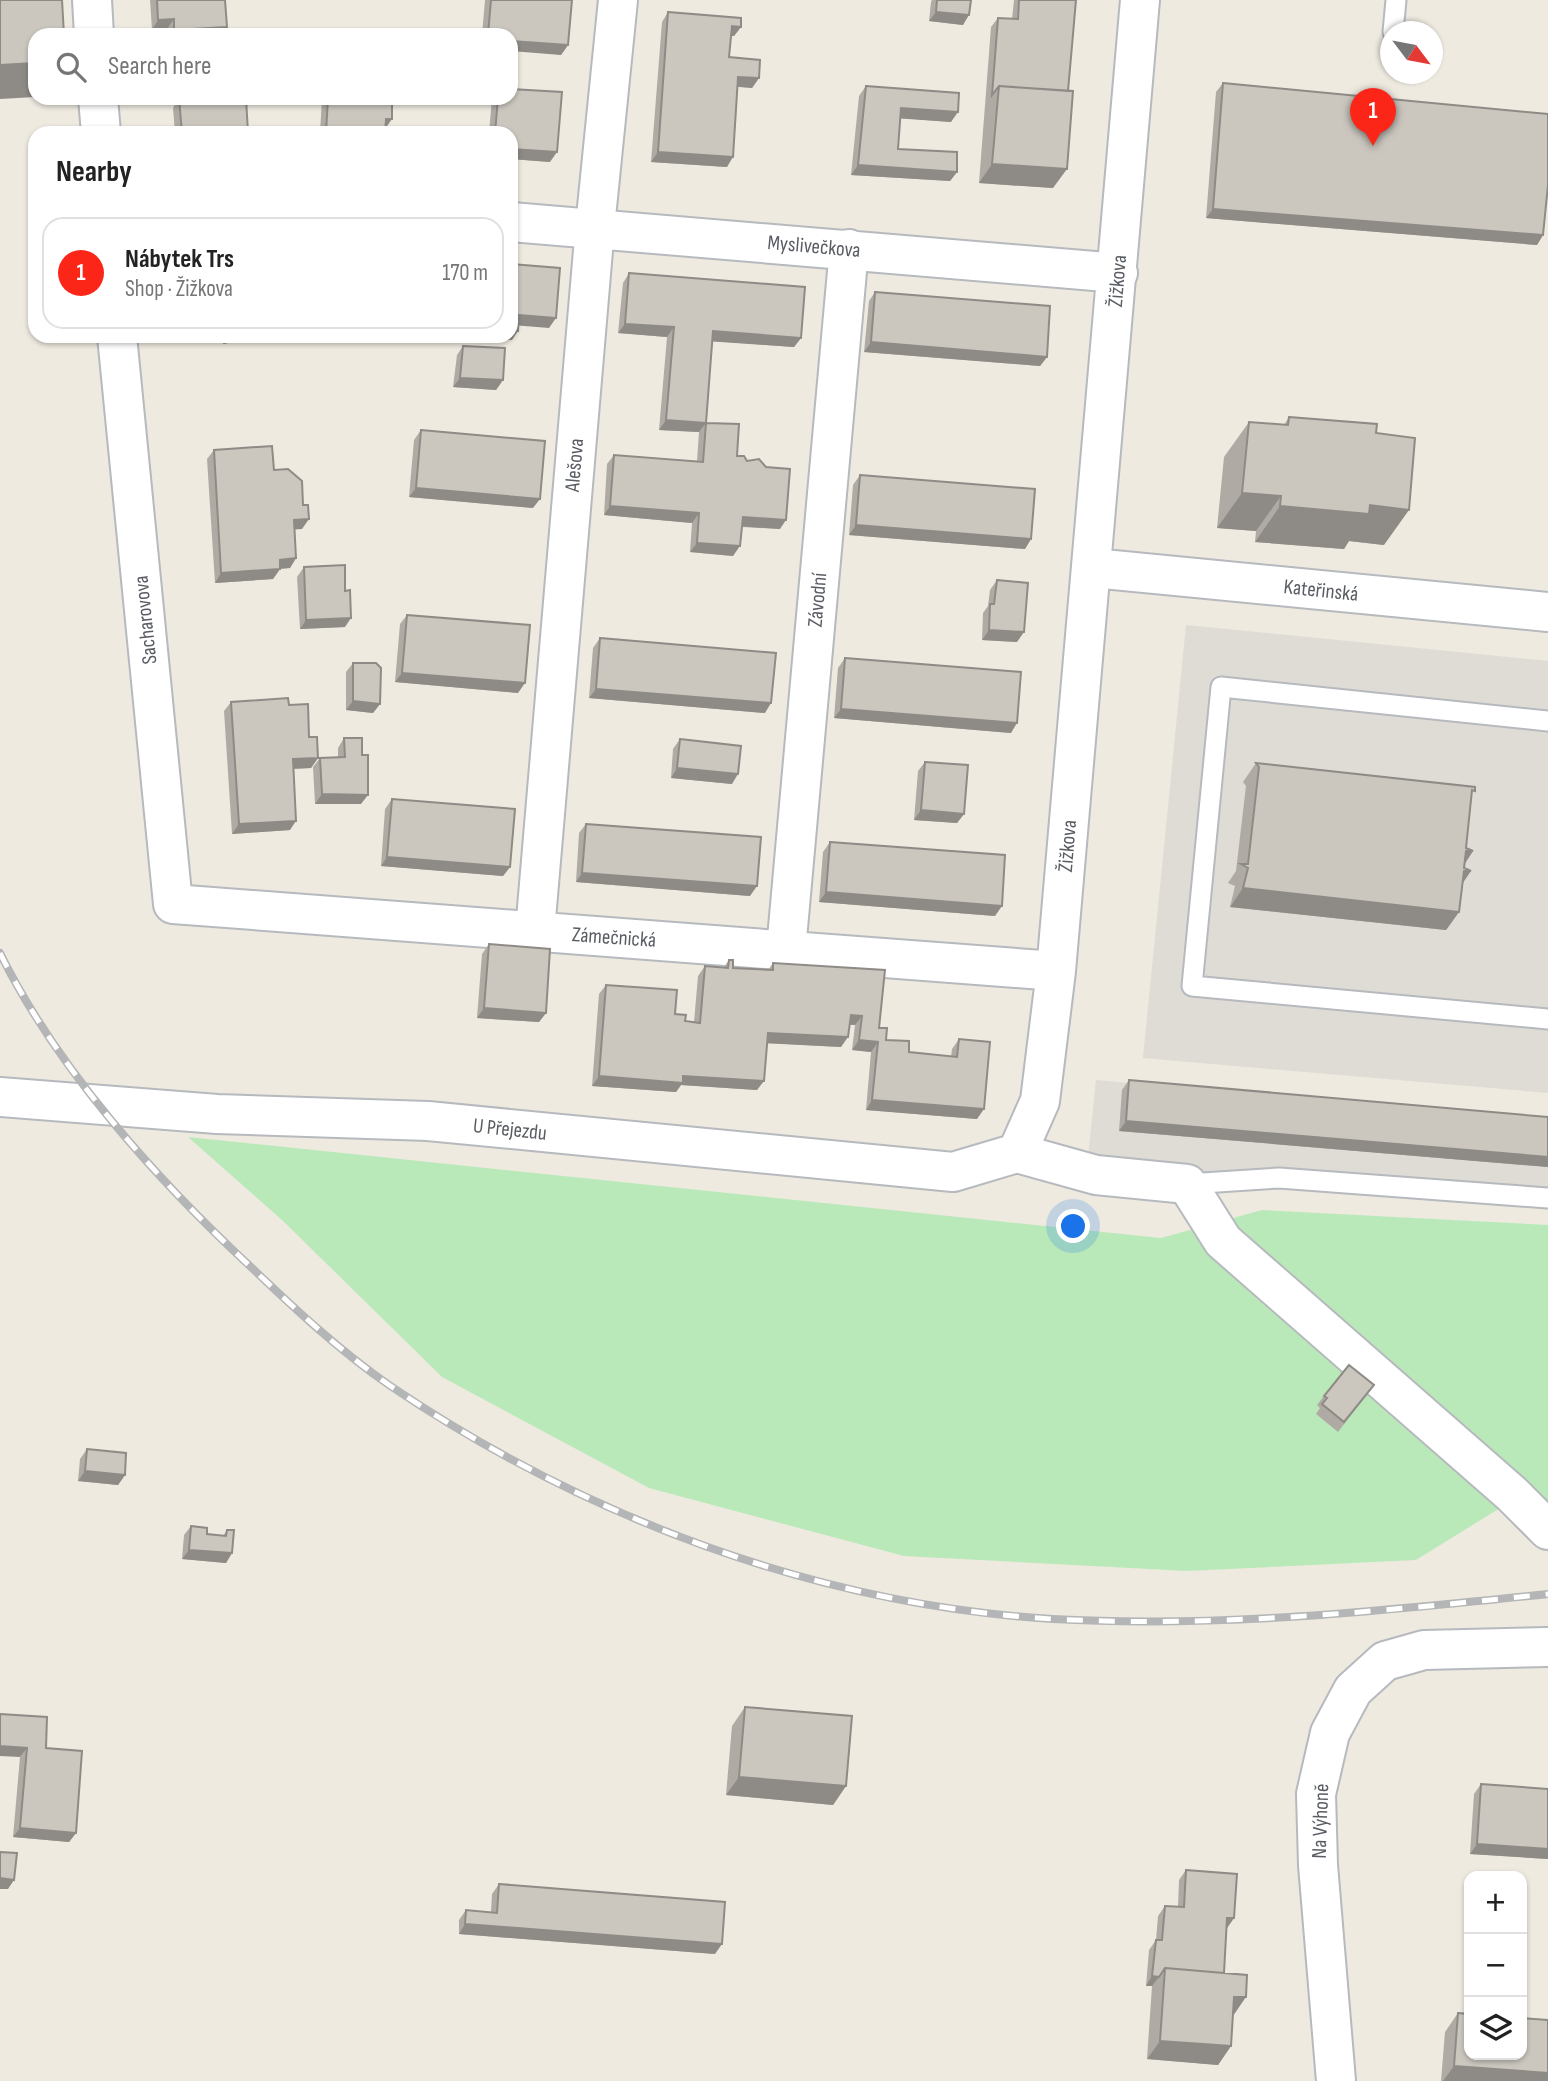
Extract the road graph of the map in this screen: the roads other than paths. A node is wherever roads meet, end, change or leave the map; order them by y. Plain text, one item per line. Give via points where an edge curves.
1 (92, 0) edge
2 (618, 0) edge
3 (1140, 0) edge
4 (1396, 0) edge
5 (1395, 21) edge
6 (94, 28) edge
7 (99, 105) edge
8 (100, 126) edge
9 (518, 222) edge
10 (595, 227) junction
11 (849, 249) junction
12 (1118, 273) junction
13 (118, 343) edge
14 (1093, 568) junction
15 (1548, 612) edge
16 (1548, 721) edge
17 (173, 904) joint
18 (534, 931) junction
19 (786, 950) junction
20 (1056, 971) junction
21 (1548, 1019) edge
22 (0, 1097) edge
23 (1017, 1153) junction
24 (1187, 1184) junction
25 (1548, 1198) edge
26 (1548, 1530) edge
27 (1548, 1647) edge
28 (1336, 2081) edge

1 - 6 street
2 - 10 street, Alešova
3 - 12 street, Žižkova
4 - 5 lane
7 - 8 street
9 - 10 street, Myslivečkova
10 - 11 street, Myslivečkova
10 - 18 street, Alešova
11 - 12 street, Myslivečkova
11 - 19 street, Závodní
12 - 14 street, Žižkova
13 - 17 street, Sacharovova
14 - 15 street, Kateřinská
14 - 20 street, Žižkova
16 - 21 lane via 1221,687 1192,986
17 - 18 street, Zámečnická
18 - 19 street, Zámečnická
19 - 20 street, Zámečnická
20 - 23 street, Žižkova via 1040,1101
22 - 23 street, U Přejezdu via 217,1114 428,1121 953,1172
23 - 24 street via 1096,1175
24 - 25 lane via 1279,1178
24 - 26 street via 1223,1241
27 - 28 street, Na Výhoně via 1424,1650 1385,1661 1353,1690 1330,1733 1317,1805 1318,1866

